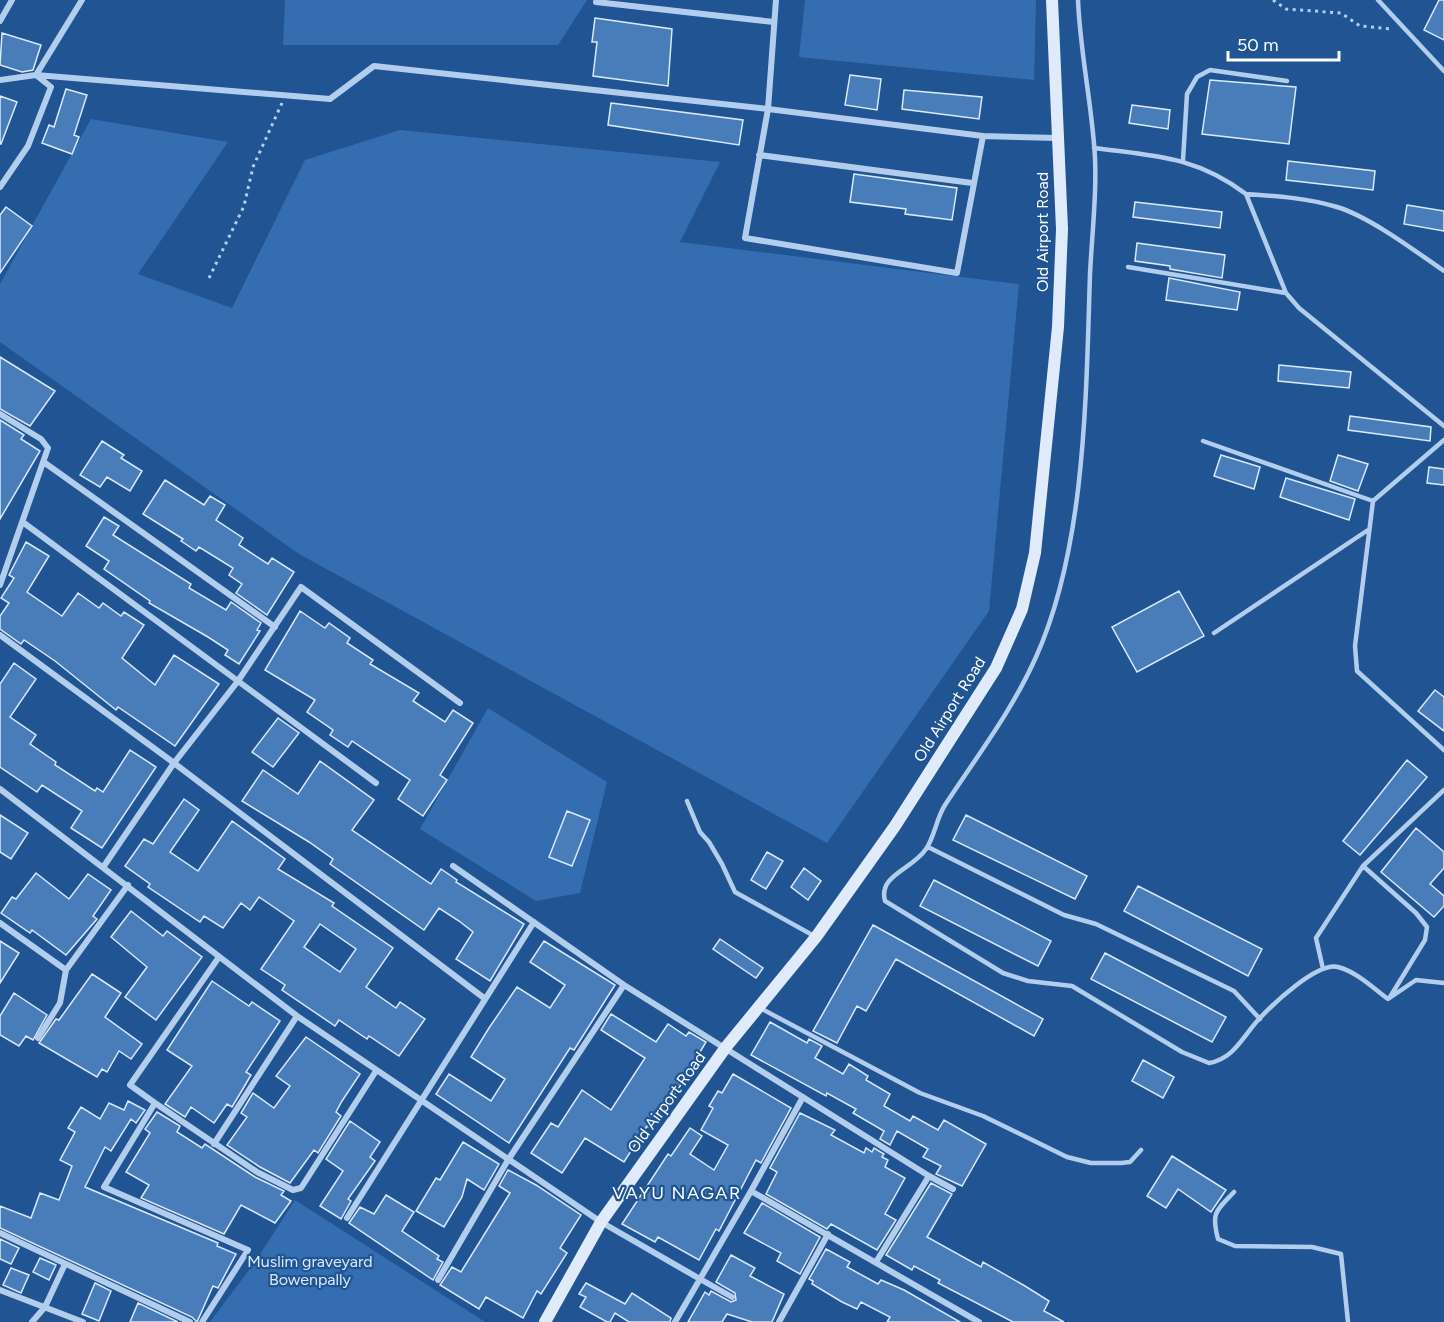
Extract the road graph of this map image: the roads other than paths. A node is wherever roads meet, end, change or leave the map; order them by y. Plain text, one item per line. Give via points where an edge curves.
1 (12, 0) edge
2 (82, 0) edge
3 (776, 0) edge
4 (1052, 0) edge
5 (1078, 0) edge
6 (1378, 0) edge
7 (596, 2) dead end
8 (0, 21) edge
9 (774, 22) junction
10 (1444, 71) edge
11 (36, 75) junction
12 (0, 80) edge
13 (1287, 81) dead end
14 (768, 109) junction
15 (983, 136) junction
16 (1057, 138) junction
17 (1094, 148) junction
18 (759, 155) junction
19 (1183, 160) junction
20 (972, 183) junction
21 (0, 187) edge
22 (1246, 194) junction
23 (1128, 267) dead end
24 (1444, 271) edge
25 (1286, 293) junction
26 (0, 414) edge
27 (1444, 426) edge
28 (1444, 440) edge
29 (1203, 441) dead end
30 (45, 463) junction
31 (1373, 501) junction
32 (24, 523) junction
33 (1368, 530) junction
34 (0, 585) edge
35 (275, 627) junction
36 (1214, 633) dead end
37 (0, 635) edge
38 (238, 681) junction
39 (460, 703) dead end
40 (1444, 750) edge
41 (174, 763) junction
42 (376, 783) dead end
43 (0, 789) edge
44 (1444, 790) edge
45 (687, 801) dead end
46 (928, 847) junction
47 (104, 866) junction
48 (453, 866) dead end
49 (1363, 866) junction
50 (128, 885) junction
51 (534, 922) junction
52 (0, 923) edge
53 (816, 937) junction
54 (219, 957) junction
55 (1323, 969) junction
56 (66, 970) junction
57 (1444, 983) edge
58 (624, 985) junction
59 (484, 998) junction
60 (1389, 999) junction
61 (760, 1008) junction
62 (297, 1016) junction
63 (1260, 1018) junction
64 (38, 1038) dead end
65 (726, 1047) junction
66 (376, 1071) junction
67 (803, 1097) junction
68 (423, 1101) junction
69 (155, 1103) junction
70 (214, 1144) junction
71 (1142, 1150) dead end
72 (508, 1160) junction
73 (929, 1176) junction
74 (953, 1189) dead end
75 (751, 1191) junction
76 (1234, 1192) dead end
77 (347, 1218) dead end
78 (601, 1222) junction
79 (0, 1233) edge
80 (828, 1234) junction
81 (876, 1262) junction
82 (65, 1264) junction
83 (700, 1279) junction
84 (438, 1280) dead end
85 (0, 1290) edge
86 (732, 1297) dead end
87 (45, 1307) junction
88 (32, 1322) edge
89 (83, 1322) edge
90 (190, 1322) edge
91 (202, 1322) edge
92 (545, 1322) edge
93 (675, 1322) edge
94 (779, 1322) edge
95 (979, 1322) edge
96 (1348, 1322) edge

1 - 8 street
2 - 11 street
3 - 9 street
4 - 16 main road, Old Airport Road
5 - 17 lane
6 - 10 lane
7 - 9 street
9 - 14 street
11 - 12 street
11 - 14 street via 330,99 374,66
11 - 21 street via 51,87 28,146
13 - 19 lane via 1210,70 1197,77 1187,94
14 - 15 street
14 - 18 street
15 - 16 street
15 - 20 street
16 - 53 main road, Old Airport Road via 1062,229 1058,327 1035,553 1022,609 996,668 895,826
17 - 19 lane
17 - 46 lane via 1087,382 1073,527 1062,584 1036,658 1001,724 944,807
18 - 20 street
18 - 20 street via 745,238 957,273
19 - 22 lane
22 - 24 lane via 1288,196 1339,208 1396,238
22 - 25 lane
23 - 25 lane
25 - 27 lane via 1299,308
26 - 30 street via 41,439 48,448
28 - 31 lane
29 - 31 lane
30 - 32 street
30 - 35 street
31 - 33 lane
32 - 34 street
32 - 38 street
33 - 36 lane
33 - 40 lane via 1355,646 1357,671
35 - 38 street
35 - 39 street via 301,587
37 - 41 street
38 - 41 street
38 - 42 street
41 - 47 street
41 - 59 street
43 - 47 street
44 - 49 lane
45 - 53 lane via 735,892
46 - 63 lane via 1064,915 1096,924 1234,991
46 - 63 lane via 912,866 886,882 885,901 1003,973 1028,981 1072,986 1182,1052 1209,1063 1231,1054
47 - 50 street
48 - 51 street
49 - 55 lane via 1316,938
49 - 60 lane via 1427,927 1425,940
50 - 54 street
50 - 56 street
51 - 58 street
51 - 59 street
52 - 56 street
53 - 61 main road, Old Airport Road
54 - 62 street
54 - 69 street via 130,1085
55 - 60 lane via 1335,966 1352,973
55 - 63 lane via 1303,978
56 - 64 street via 60,1003
57 - 60 lane via 1416,980
58 - 65 street
58 - 72 street
59 - 68 street
61 - 65 main road, Old Airport Road
61 - 71 lane via 929,1097 984,1116 1078,1161 1130,1162
62 - 66 street
62 - 70 street
65 - 67 street
65 - 78 main road, Old Airport Road
66 - 68 street
66 - 70 street via 301,1188 283,1187
67 - 73 street
67 - 75 street
68 - 72 street
68 - 77 street
69 - 70 street
69 - 91 street via 104,1187 248,1250
72 - 78 street
72 - 84 street
73 - 74 street
73 - 81 street
75 - 80 street
75 - 83 street
76 - 96 lane via 1215,1212 1218,1239 1235,1246 1312,1247 1341,1254
78 - 83 street
78 - 92 main road, Old Airport Road
79 - 82 street
80 - 81 street
80 - 94 street
81 - 95 street
82 - 87 street
82 - 90 street
83 - 86 street
83 - 93 street
85 - 87 street
87 - 88 street
87 - 89 street

